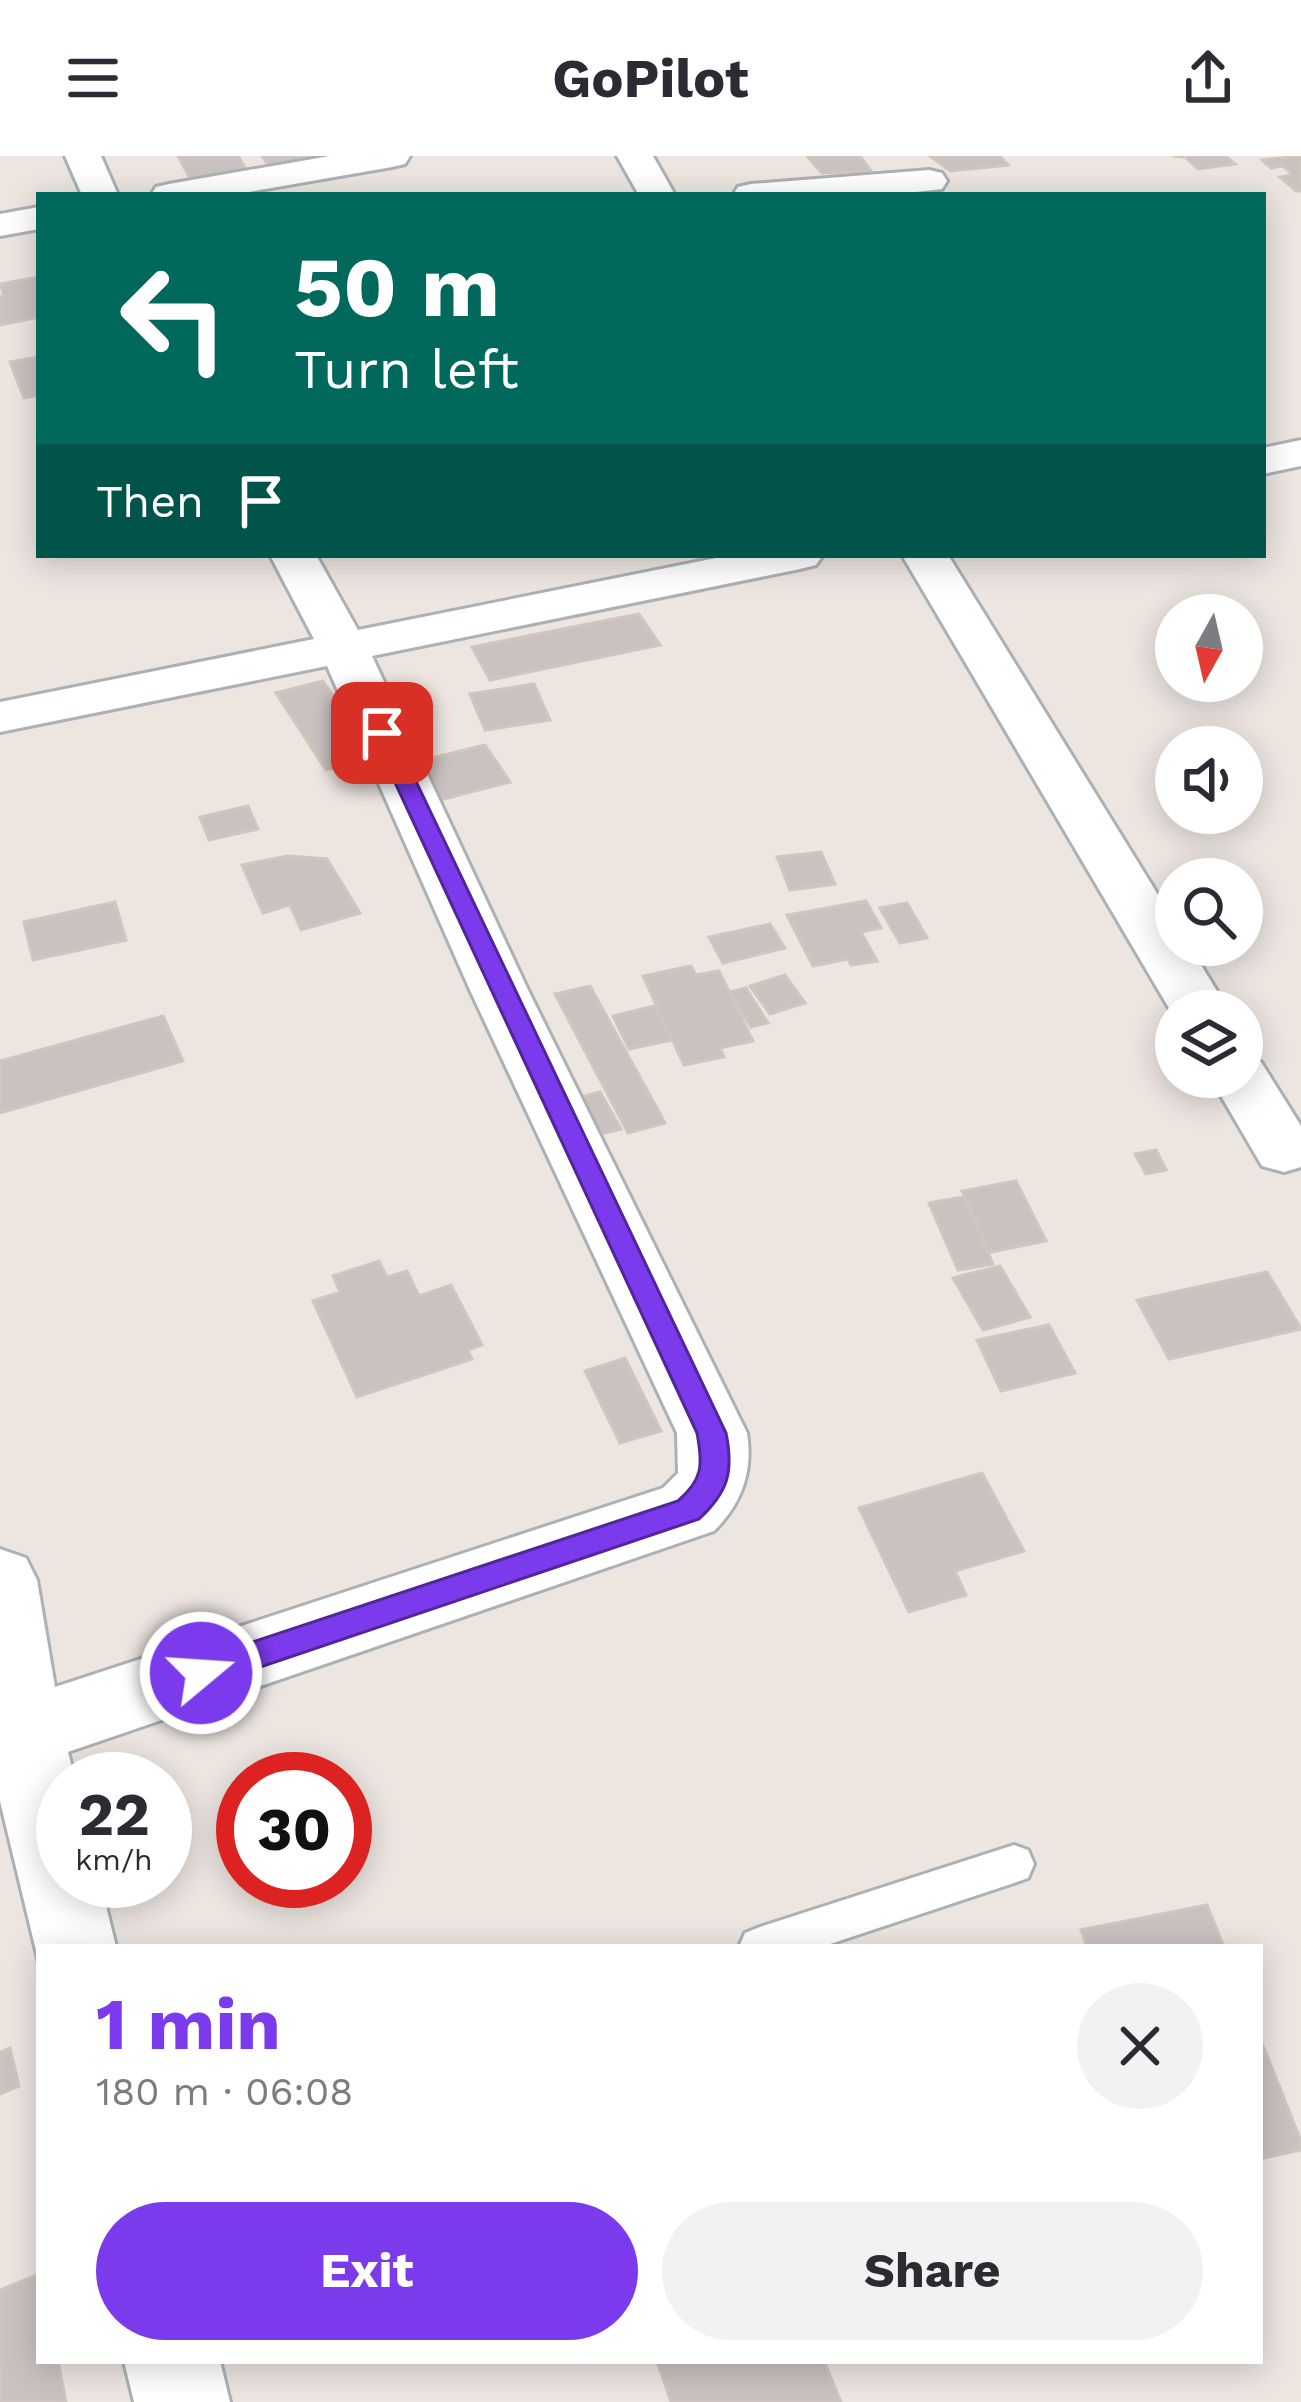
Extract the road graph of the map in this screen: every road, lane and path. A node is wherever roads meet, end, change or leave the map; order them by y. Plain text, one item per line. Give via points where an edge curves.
1 (82, 156) edge
2 (392, 156) edge
3 (635, 156) edge
4 (925, 178) edge
5 (99, 192) edge
6 (186, 192) edge
7 (655, 192) edge
8 (782, 192) edge
9 (36, 219) edge
10 (0, 225) edge
11 (1301, 453) edge
12 (1266, 460) edge
13 (295, 558) edge
14 (785, 558) edge
15 (928, 558) edge
16 (343, 647) junction
17 (0, 718) edge
18 (1187, 990) edge
19 (1253, 1098) edge
20 (1284, 1150) dead end
21 (0, 1580) edge
22 (24, 1732) junction
23 (1014, 1864) dead end
24 (73, 1944) edge
25 (769, 1944) edge
26 (173, 2364) edge
27 (182, 2402) edge

1 - 5 street
2 - 6 street
3 - 7 street
4 - 8 street
9 - 10 street
11 - 12 street
13 - 16 street
14 - 16 street
15 - 18 street
16 - 17 street
16 - 22 street via 712,1433 711,1490 688,1510
19 - 20 street
21 - 22 street
22 - 24 street
23 - 25 lane
26 - 27 street

